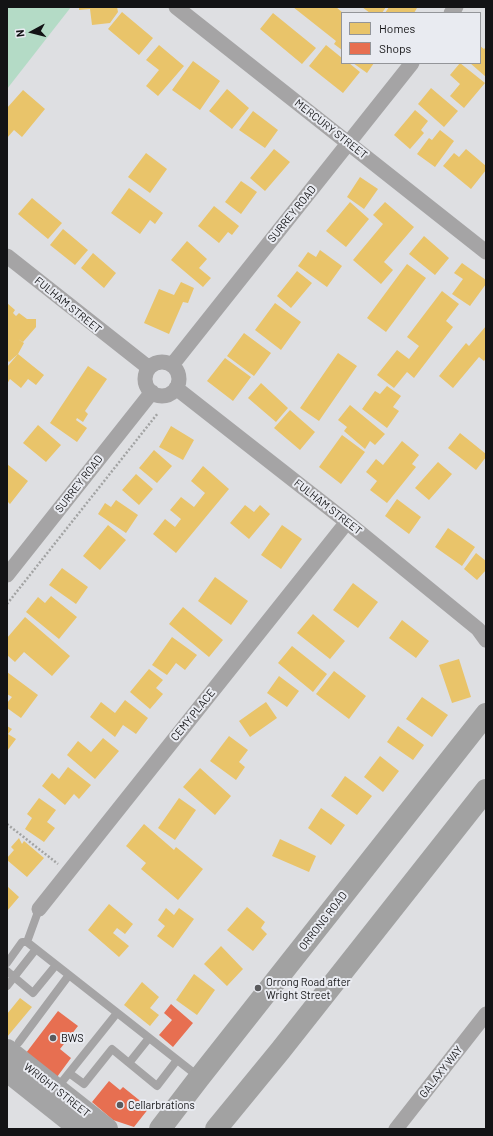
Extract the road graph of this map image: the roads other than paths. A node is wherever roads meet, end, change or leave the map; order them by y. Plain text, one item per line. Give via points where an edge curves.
1 (176, 7) edge
2 (411, 64) edge
3 (349, 143) junction
4 (486, 252) edge
5 (7, 256) edge
6 (172, 365) junction
7 (149, 368) junction
8 (176, 388) junction
9 (152, 392) junction
10 (347, 522) junction
11 (7, 575) edge
12 (483, 634) edge
13 (486, 714) edge
14 (486, 790) edge
15 (39, 909) joint
16 (27, 942) junction
17 (36, 949) junction
18 (7, 963) edge
19 (56, 965) junction
20 (7, 971) edge
21 (69, 975) junction
22 (14, 977) junction
23 (7, 986) edge
24 (117, 1013) junction
25 (486, 1014) edge
26 (149, 1038) junction
27 (13, 1046) edge
28 (177, 1060) junction
29 (130, 1063) junction
30 (267, 1066) junction
31 (7, 1071) edge
32 (199, 1078) junction
33 (63, 1081) junction
34 (80, 1129) edge
35 (107, 1129) edge
36 (160, 1129) edge
37 (216, 1129) edge
38 (230, 1129) edge
39 (396, 1129) edge

1 - 3 street, MERCURY STREET
2 - 3 street, SURREY ROAD
3 - 4 street, MERCURY STREET
3 - 6 street, SURREY ROAD
5 - 7 street, FULHAM STREET
6 - 7 street via 160,362
6 - 8 street via 176,368 179,378
7 - 9 street via 146,381
8 - 9 street via 168,394 157,395
8 - 10 street, FULHAM STREET
9 - 11 street, SURREY ROAD
10 - 12 street, FULHAM STREET
10 - 15 street, CEMY PLACE
13 - 32 highway, ORRONG ROAD
14 - 30 highway
15 - 16 lane
16 - 17 lane
16 - 18 lane via 22,942
17 - 19 lane
17 - 22 lane
19 - 21 lane
19 - 22 lane via 33,993
20 - 22 lane
21 - 24 lane
21 - 27 lane
22 - 23 lane
24 - 26 lane
24 - 33 lane
25 - 39 street, GALAXY WAY
26 - 28 lane
26 - 29 lane
27 - 33 street, WRIGHT STREET
28 - 29 lane via 157,1086
28 - 32 lane
29 - 33 lane via 112,1049 84,1084
30 - 37 highway
30 - 38 street via 257,1095
31 - 34 street, WRIGHT STREET
32 - 36 highway, ORRONG ROAD
33 - 35 street, WRIGHT STREET

